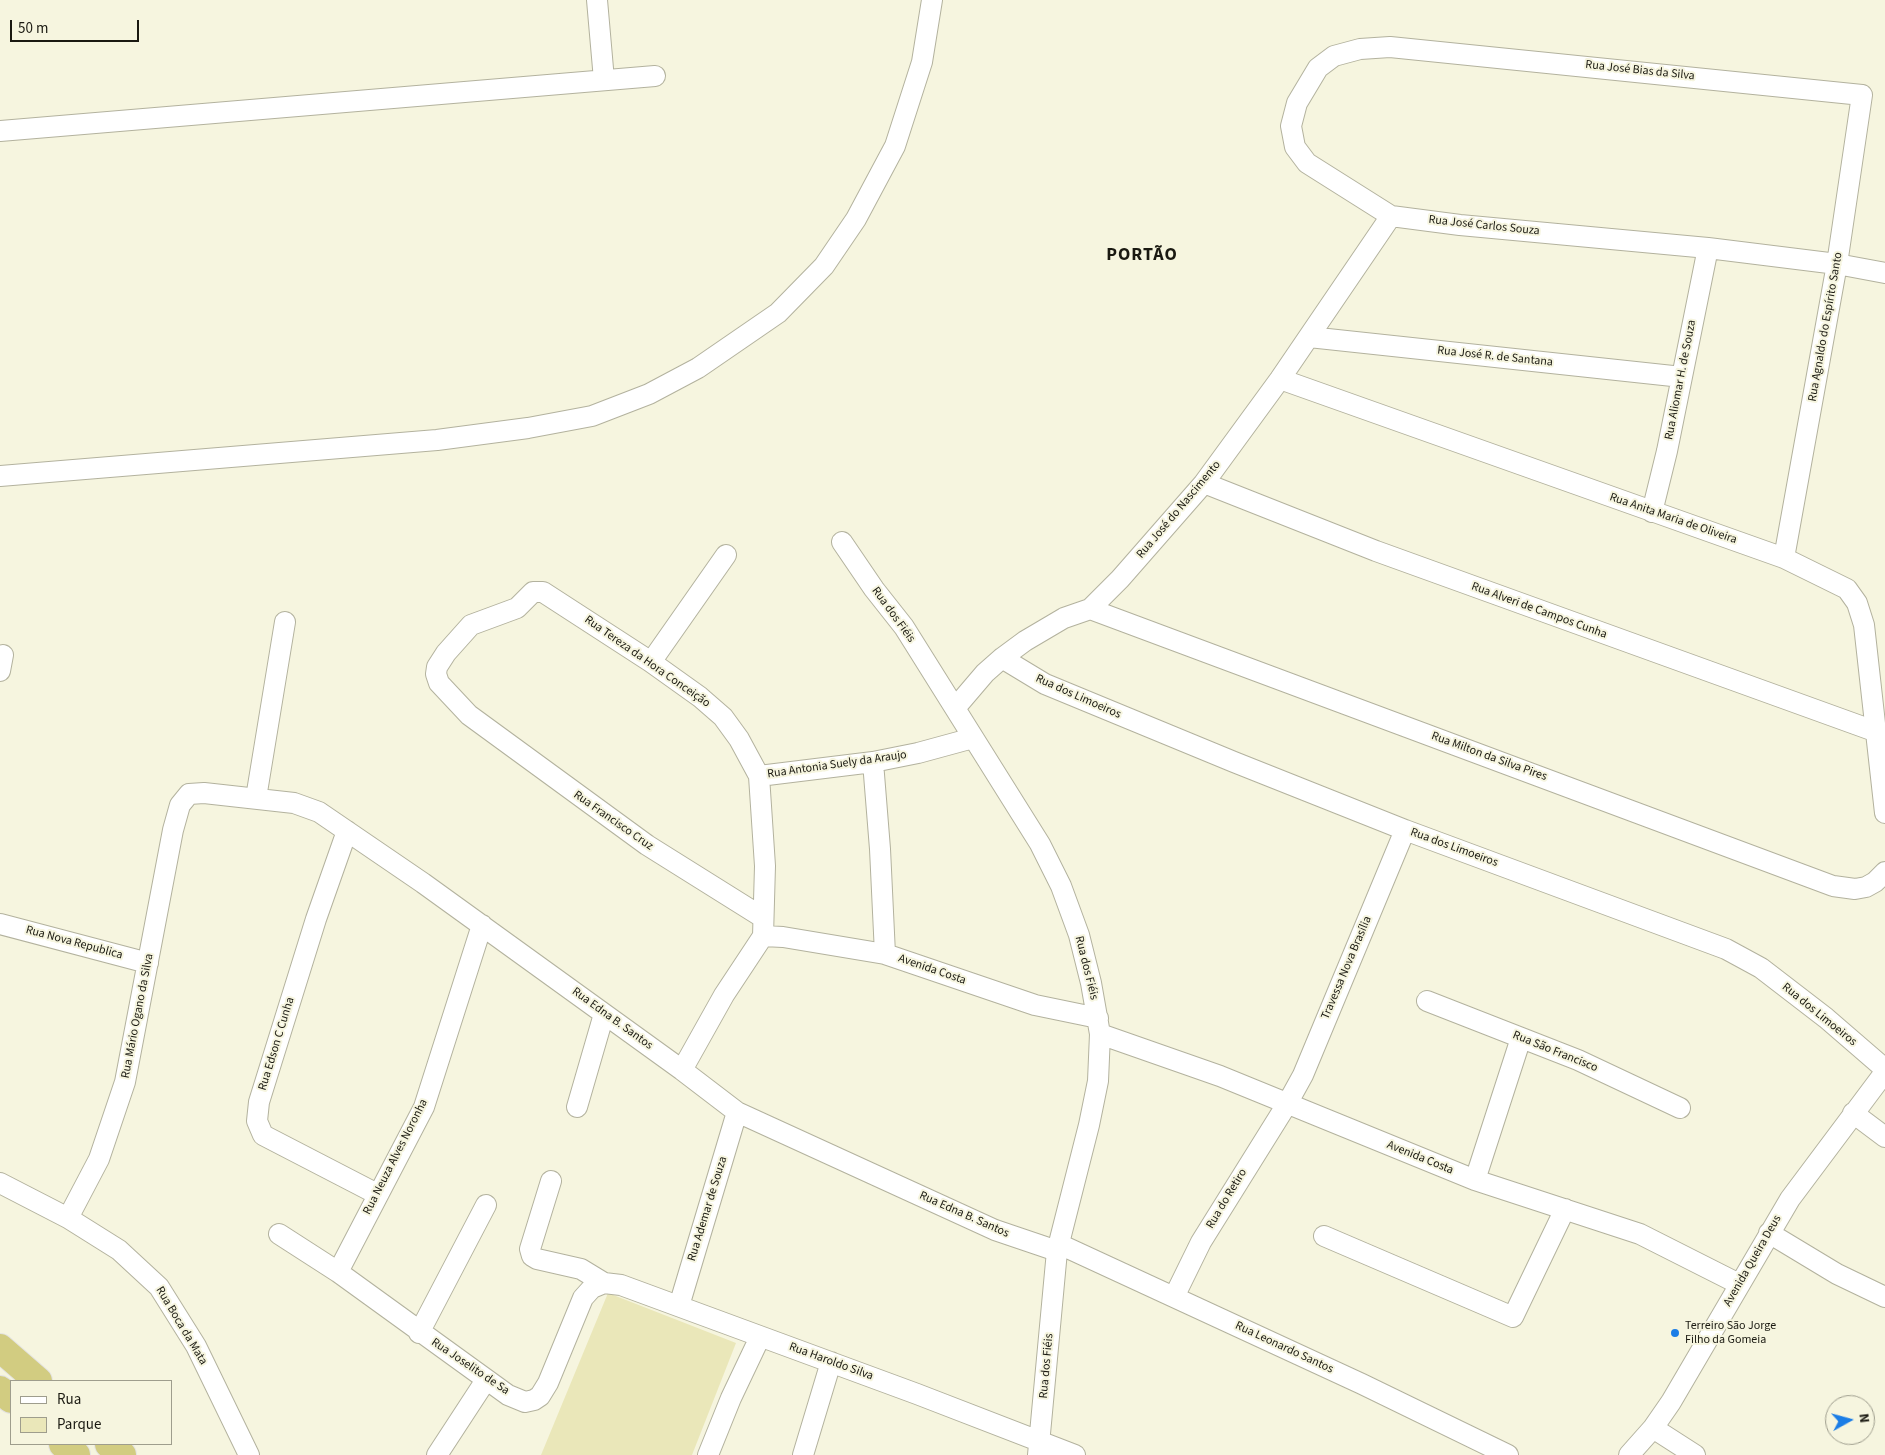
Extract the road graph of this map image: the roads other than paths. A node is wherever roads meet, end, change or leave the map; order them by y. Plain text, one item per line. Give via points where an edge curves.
1 (597, 0) edge
2 (932, 0) edge
3 (1418, 48) joint
4 (655, 76) dead end
5 (604, 80) junction
6 (1862, 95) joint
7 (0, 130) edge
8 (1391, 216) junction
9 (1708, 248) junction
10 (1837, 264) junction
11 (1885, 273) edge
12 (1309, 337) junction
13 (1682, 377) junction
14 (1280, 380) junction
15 (0, 476) edge
16 (1204, 483) junction
17 (1652, 512) junction
18 (842, 542) dead end
19 (726, 554) dead end
20 (1784, 558) junction
21 (554, 598) joint
22 (1090, 608) junction
23 (285, 622) dead end
24 (1002, 658) junction
25 (651, 662) junction
26 (956, 707) junction
27 (1877, 732) junction
28 (973, 738) junction
29 (873, 762) junction
30 (759, 776) junction
31 (256, 798) junction
32 (180, 805) joint
33 (1885, 812) edge
34 (1405, 830) junction
35 (347, 832) junction
36 (1885, 872) edge
37 (0, 924) edge
38 (482, 925) junction
39 (763, 927) junction
40 (885, 954) junction
41 (148, 963) junction
42 (1427, 1001) dead end
43 (604, 1014) junction
44 (1099, 1026) junction
45 (1521, 1038) junction
46 (682, 1070) junction
47 (1885, 1071) edge
48 (1287, 1104) junction
49 (577, 1106) dead end
50 (1680, 1108) dead end
51 (737, 1112) junction
52 (1853, 1113) junction
53 (1885, 1137) edge
54 (1475, 1180) junction
55 (551, 1181) dead end
56 (0, 1183) edge
57 (377, 1194) junction
58 (486, 1205) dead end
59 (1565, 1209) junction
60 (68, 1218) junction
61 (1769, 1232) junction
62 (279, 1234) dead end
63 (1324, 1236) dead end
64 (1058, 1248) junction
65 (338, 1272) junction
66 (613, 1284) junction
67 (1738, 1284) junction
68 (1174, 1297) junction
69 (1885, 1297) edge
70 (678, 1306) junction
71 (419, 1333) junction
72 (760, 1336) junction
73 (0, 1348) edge
74 (831, 1362) junction
75 (37, 1380) edge
76 (486, 1380) junction
77 (0, 1390) edge
78 (10, 1398) edge
79 (1653, 1428) junction
80 (64, 1445) edge
81 (111, 1445) edge
82 (1039, 1449) edge
83 (76, 1455) edge
84 (122, 1455) edge
85 (249, 1455) edge
86 (437, 1455) edge
87 (708, 1455) edge
88 (803, 1455) edge
89 (1075, 1455) edge
90 (1508, 1455) edge
91 (1630, 1455) edge
92 (1695, 1455) edge

1 - 5 street
2 - 15 street via 922,62 895,146 856,219 824,266 778,313 698,368 649,394 592,416 437,440
3 - 6 street, Rua José Bias da Silva
3 - 8 street, Rua José Carlos Souza via 1360,49 1334,56 1318,68 1297,103 1291,126 1295,147 1307,163
4 - 5 street
5 - 7 street
6 - 10 street, Rua Agnaldo do Espírito Santo
8 - 9 street, Rua José Carlos Souza
8 - 12 street, Rua José do Nascimento
9 - 10 street, Rua José Carlos Souza
9 - 13 street, Rua Aliomar H. de Souza
10 - 11 street, Rua José Carlos Souza
10 - 20 street, Rua Agnaldo do Espírito Santo
12 - 13 street, Rua José R. de Santana
12 - 14 street, Rua José do Nascimento
13 - 17 street, Rua Aliomar H. de Souza
14 - 16 street, Rua José do Nascimento
14 - 17 street, Rua Anita Maria de Oliveira
16 - 22 street, Rua José do Nascimento via 1120,579
16 - 27 street, Rua Alveri de Campos Cunha via 1376,551
17 - 20 street, Rua Anita Maria de Oliveira
18 - 26 street, Rua dos Fiéis via 904,627
19 - 25 street
20 - 27 street, Rua Anita Maria de Oliveira via 1847,589 1858,603 1864,625
21 - 25 street, Rua Tereza da Hora Conceição
21 - 39 street, Rua Francisco Cruz via 543,592 533,592 517,608 471,625 437,666 440,683 469,715
22 - 24 street, Rua José do Nascimento via 1044,629
22 - 36 street, Rua Milton da Silva Pires via 1833,886 1866,887
23 - 31 street
24 - 26 street, Rua José do Nascimento
24 - 34 street, Rua dos Limoeiros via 1045,684 1080,700
25 - 30 street, Rua Tereza da Hora Conceição via 723,718 739,739
26 - 28 street, Rua dos Fiéis
27 - 33 street, Rua Anita Maria de Oliveira
28 - 29 street, Rua Antonia Suely da Araujo via 918,754
28 - 44 street, Rua dos Fiéis via 1040,844 1060,886 1079,935
29 - 30 street, Rua Antonia Suely da Araujo
29 - 40 street
30 - 39 street, Rua Tereza da Hora Conceição via 765,866
31 - 32 street, Rua Edna B. Santos via 190,794
31 - 35 street, Rua Edna B. Santos via 319,812
32 - 41 street, Rua Mário Ogano da Silva
34 - 47 street, Rua dos Limoeiros via 1726,949 1760,968 1826,1018
34 - 48 street, Travessa Nova Brasília via 1303,1075
35 - 38 street, Rua Edna B. Santos
35 - 57 street, Rua Edson C Cunha via 316,919 259,1102 257,1121 263,1135
37 - 41 street, Rua Nova Republica
38 - 43 street, Rua Edna B. Santos
38 - 57 street, Rua Neuza Alves Noronha via 427,1099
39 - 40 street, Avenida Costa via 783,937
39 - 46 street
40 - 44 street, Avenida Costa
41 - 60 street, Rua Mário Ogano da Silva via 125,1082 112,1126 99,1159
42 - 45 street, Rua São Francisco
43 - 46 street, Rua Edna B. Santos
43 - 49 street
44 - 48 street, Avenida Costa
44 - 64 street, Rua dos Fiéis via 1098,1081
45 - 50 street, Rua São Francisco via 1578,1060
45 - 54 street
46 - 51 street, Rua Edna B. Santos
47 - 52 street, Avenida Queira Deus
48 - 54 street, Avenida Costa
48 - 68 street, Rua do Retiro via 1216,1216
51 - 64 street, Rua Edna B. Santos via 996,1230
51 - 70 street, Rua Ademar de Souza
52 - 53 street
52 - 61 street, Avenida Queira Deus
54 - 59 street, Avenida Costa
55 - 66 street, Rua Haroldo Silva via 530,1249 532,1256 536,1260 580,1269
56 - 60 street, Rua Boca da Mata
57 - 65 street, Rua Neuza Alves Noronha
58 - 71 street
59 - 63 street via 1513,1317
59 - 67 street, Avenida Costa via 1640,1234
60 - 85 street, Rua Boca da Mata via 119,1250 159,1287 196,1346
61 - 67 street, Avenida Queira Deus
61 - 69 street via 1837,1274
62 - 65 street, Rua Joselito de Sa
64 - 68 street, Rua Leonardo Santos
64 - 82 street, Rua dos Fiéis
65 - 71 street, Rua Joselito de Sa
66 - 70 street, Rua Haroldo Silva
66 - 76 street, Rua Joselito de Sa via 592,1288 583,1298 540,1396 525,1402
67 - 79 street, Avenida Queira Deus via 1689,1372
68 - 90 street, Rua Leonardo Santos
70 - 72 street, Rua Haroldo Silva
71 - 76 street, Rua Joselito de Sa
72 - 74 street, Rua Haroldo Silva
72 - 87 street
73 - 75 highway
74 - 82 street, Rua Haroldo Silva
74 - 88 street
76 - 86 street
77 - 78 highway
79 - 91 street, Avenida Queira Deus
79 - 92 street
80 - 83 highway
81 - 84 highway
82 - 89 street, Rua Haroldo Silva

